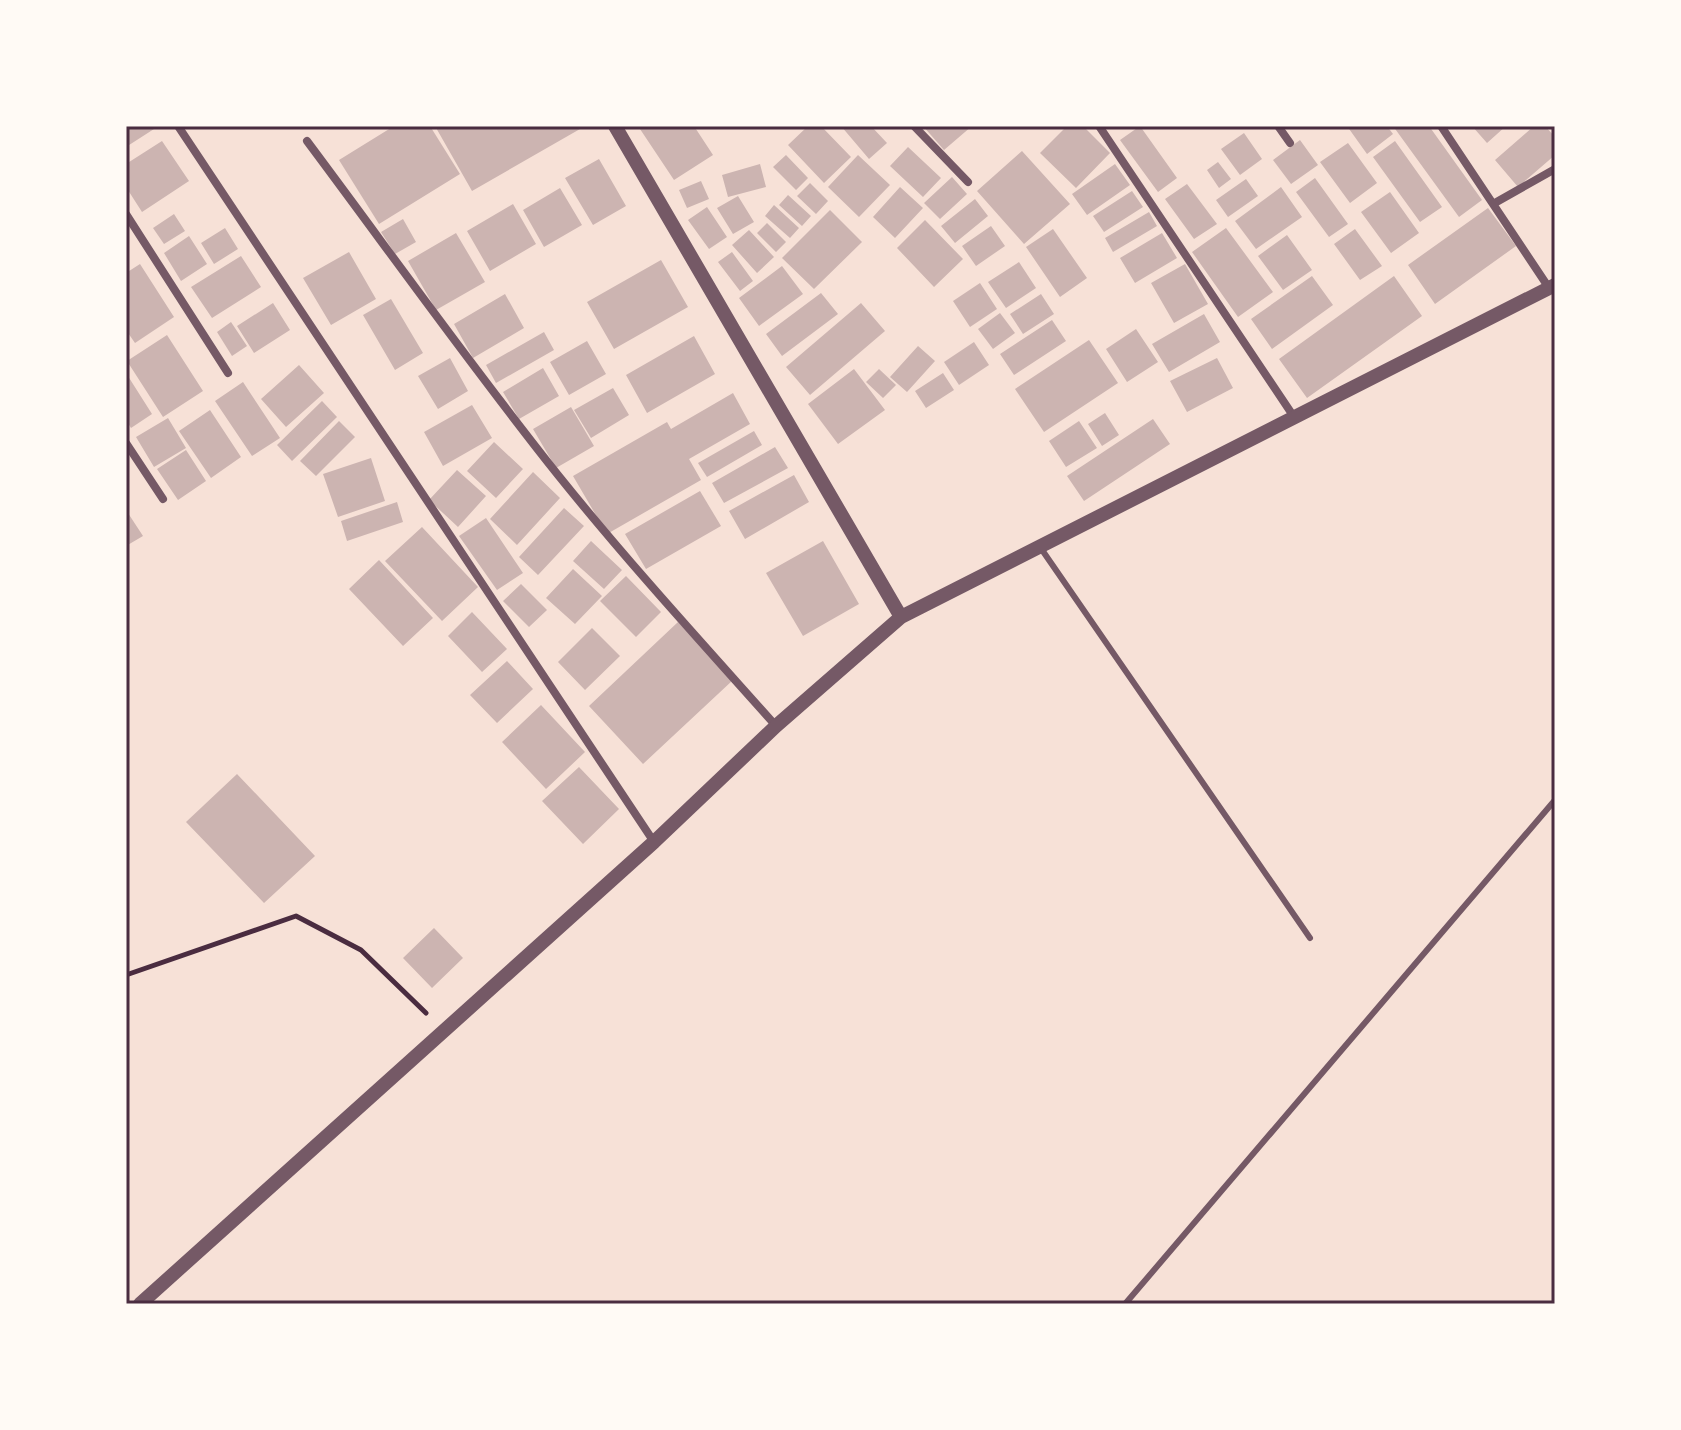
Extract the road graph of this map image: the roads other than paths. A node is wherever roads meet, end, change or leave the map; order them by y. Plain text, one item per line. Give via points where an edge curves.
1 (178, 126) edge
2 (615, 126) edge
3 (914, 126) edge
4 (1099, 126) edge
5 (1278, 126) edge
6 (1441, 126) edge
7 (307, 141) dead end
8 (1290, 143) dead end
9 (1555, 169) edge
10 (968, 182) dead end
11 (1493, 204) junction
12 (126, 214) edge
13 (1552, 287) edge
14 (228, 373) dead end
15 (1294, 417) junction
16 (126, 443) edge
17 (163, 499) dead end
18 (1040, 547) junction
19 (901, 617) junction
20 (776, 726) junction
21 (1555, 800) edge
22 (654, 842) junction
23 (1310, 938) dead end
24 (140, 1304) edge
25 (1125, 1304) edge

1 - 22 street
2 - 19 street
3 - 10 street
4 - 15 street
5 - 8 street
6 - 11 street
7 - 20 street via 558,475
9 - 11 street
11 - 13 street
12 - 14 street
13 - 15 street
15 - 18 street
16 - 17 street
18 - 19 street
18 - 23 lane
19 - 20 street
20 - 22 street
21 - 25 lane
22 - 24 street

